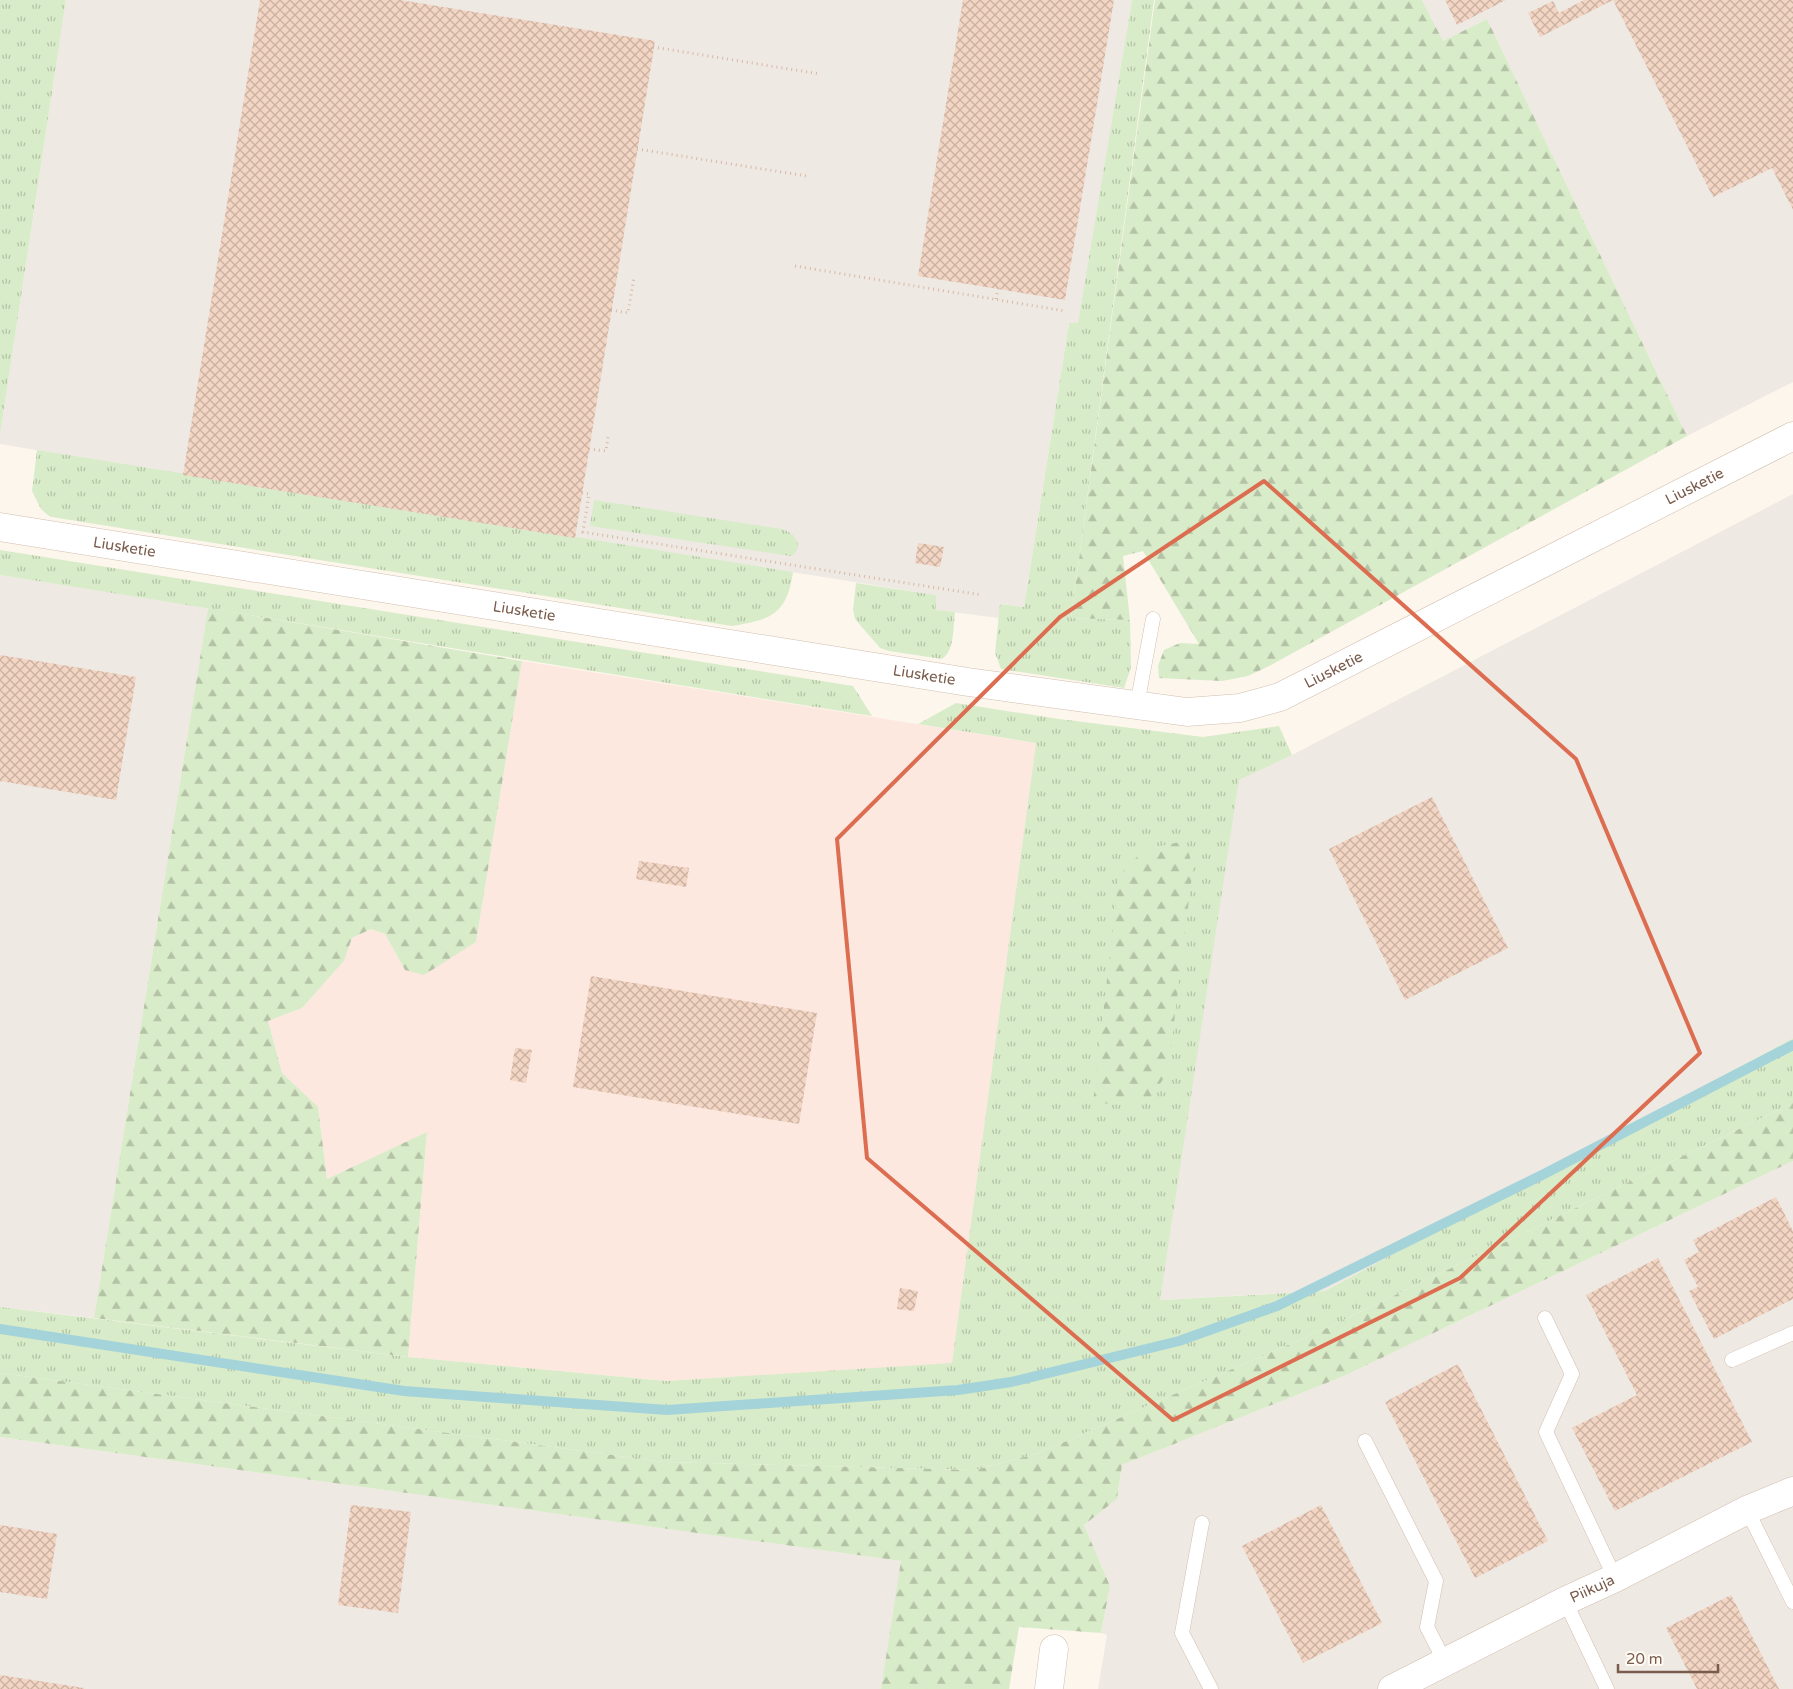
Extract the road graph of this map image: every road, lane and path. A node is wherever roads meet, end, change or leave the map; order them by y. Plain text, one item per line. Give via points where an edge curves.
1 (653, 47) dead end
2 (820, 74) dead end
3 (637, 149) dead end
4 (807, 176) dead end
5 (795, 266) dead end
6 (634, 277) dead end
7 (998, 289) dead end
8 (996, 299) junction
9 (611, 310) dead end
10 (1065, 311) dead end
11 (1793, 436) edge
12 (608, 437) dead end
13 (589, 449) dead end
14 (582, 493) dead end
15 (0, 527) edge
16 (982, 595) dead end
17 (1153, 619) dead end
18 (1137, 705) junction
19 (1545, 1318) dead end
20 (1793, 1333) edge
21 (1732, 1360) dead end
22 (1365, 1441) dead end
23 (1793, 1491) edge
24 (1746, 1510) junction
25 (1202, 1523) dead end
26 (1615, 1578) junction
27 (1565, 1601) junction
28 (1793, 1602) edge
29 (1054, 1649) dead end
30 (1445, 1662) junction
31 (1049, 1689) edge
32 (1211, 1689) edge
33 (1392, 1689) edge
34 (1607, 1689) edge

1 - 2 path
3 - 4 path
5 - 8 path
6 - 9 path via 628,313
7 - 8 path
8 - 10 path
11 - 18 street, Liusketie via 1280,697 1240,708 1187,712
12 - 13 path via 606,451
14 - 16 path via 589,494 583,532
15 - 18 street, Liusketie via 959,680
17 - 18 lane
19 - 26 lane via 1572,1374 1546,1432
20 - 21 lane
22 - 30 lane via 1436,1581 1427,1627
23 - 24 street, Piikuja
24 - 26 street, Piikuja
24 - 28 lane
25 - 32 lane via 1182,1633
26 - 27 street, Piikuja
27 - 30 street, Piikuja
27 - 34 lane
29 - 31 street
30 - 33 street, Piikuja

